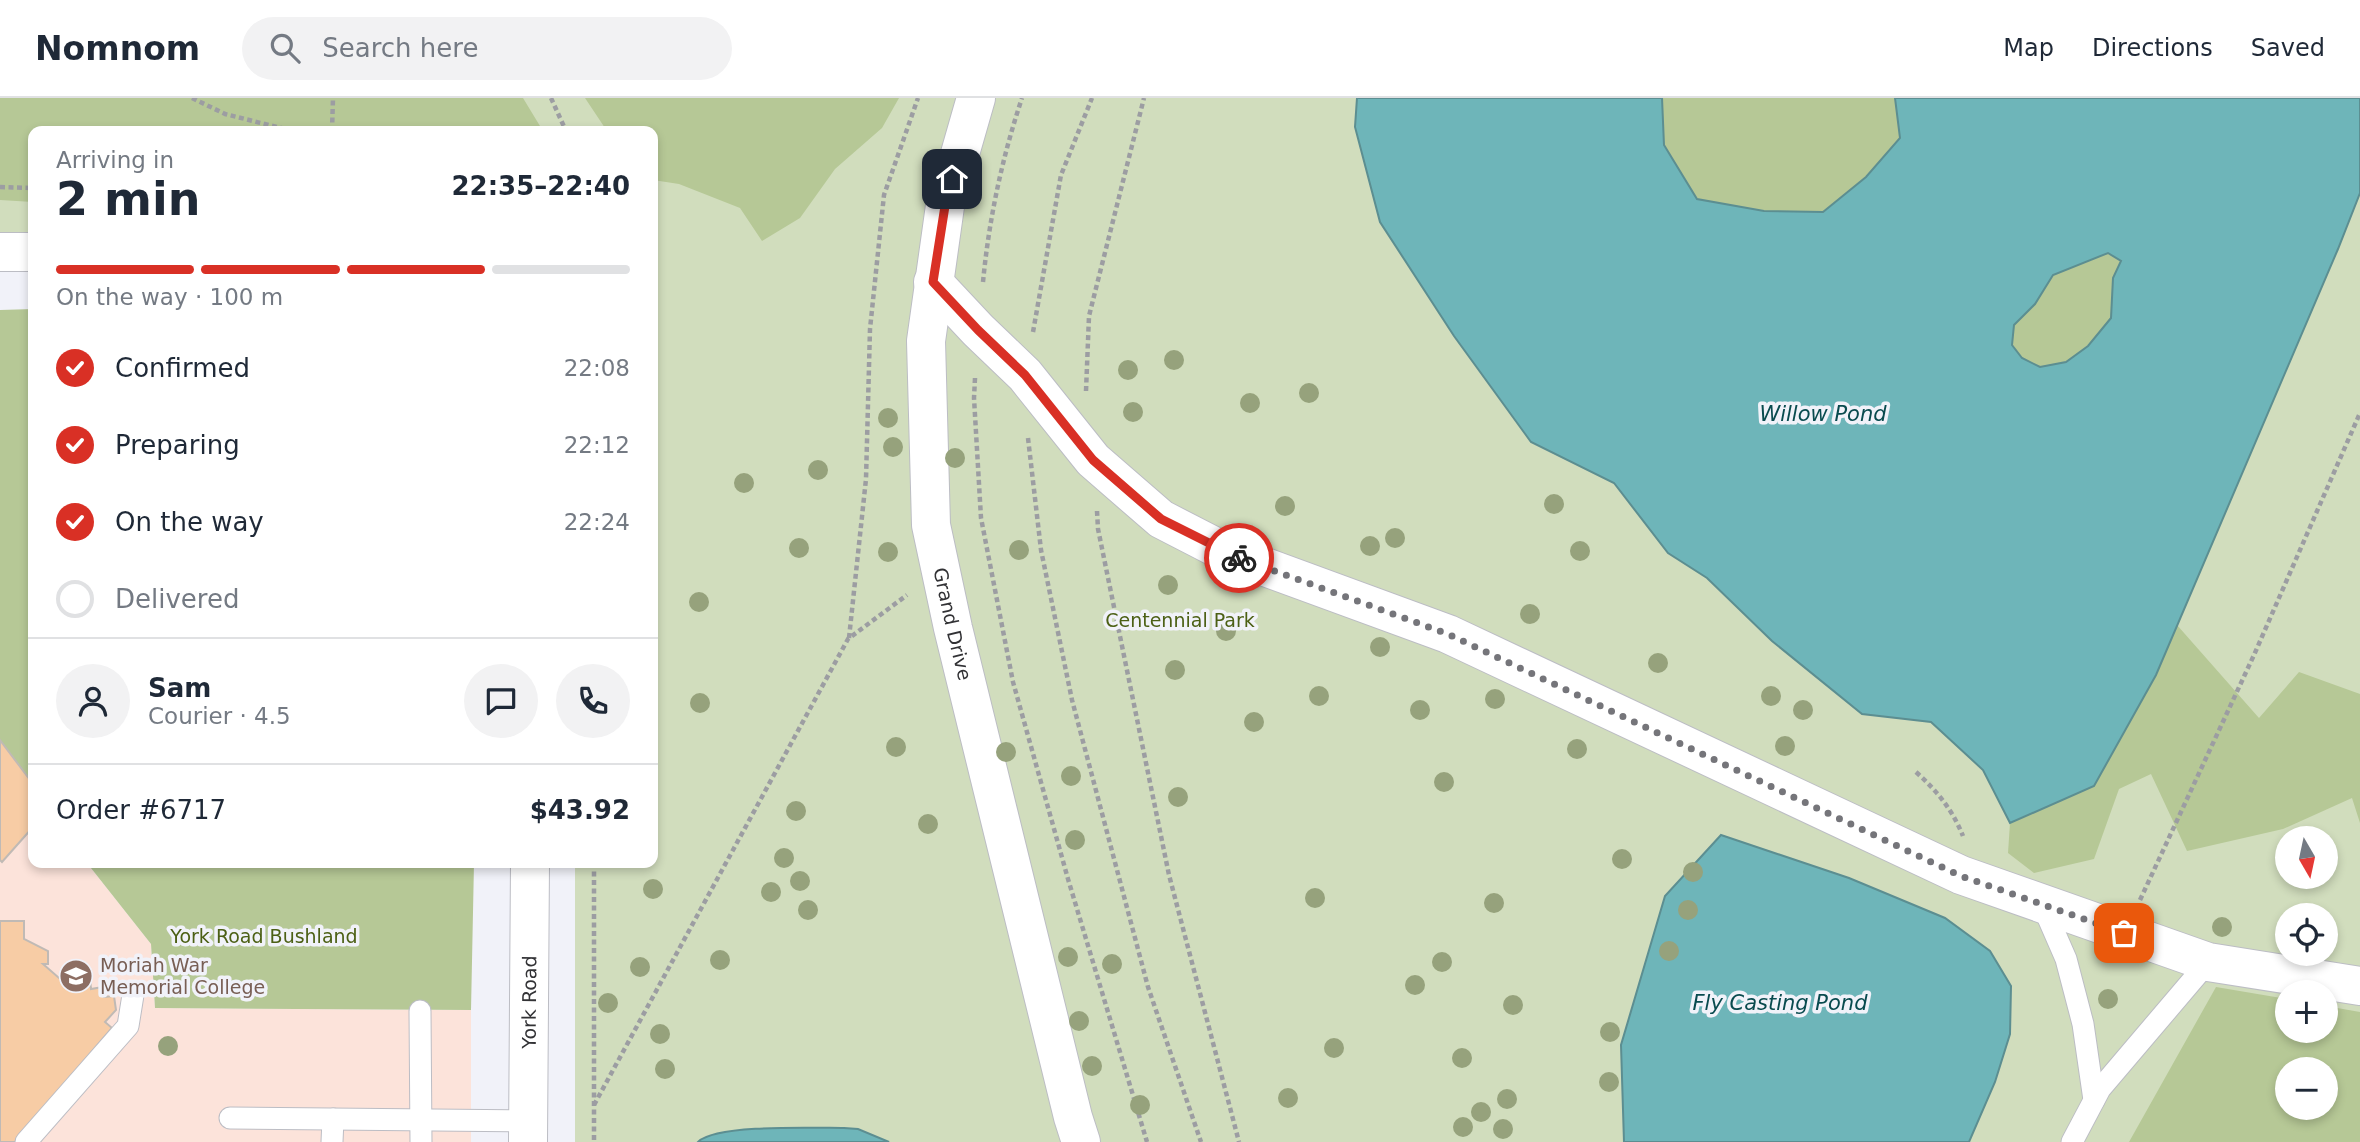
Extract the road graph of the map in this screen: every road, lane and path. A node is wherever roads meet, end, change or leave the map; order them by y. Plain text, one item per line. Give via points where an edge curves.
1 (192, 98) edge
2 (333, 98) edge
3 (551, 98) edge
4 (918, 98) edge
5 (976, 98) edge
6 (1022, 98) edge
7 (1092, 98) edge
8 (1144, 98) edge
9 (273, 126) edge
10 (331, 126) edge
11 (564, 126) edge
12 (0, 187) edge
13 (28, 188) edge
14 (28, 252) edge
15 (0, 253) edge
16 (933, 282) junction
17 (978, 330) junction
18 (1025, 375) junction
19 (1086, 394) dead end
20 (2360, 413) edge
21 (1093, 460) junction
22 (941, 570) junction
23 (848, 639) junction
24 (1916, 772) dead end
25 (530, 868) edge
26 (594, 868) edge
27 (1975, 880) junction
28 (2042, 904) junction
29 (2124, 933) junction
30 (2208, 962) junction
31 (2360, 986) edge
32 (133, 995) dead end
33 (420, 1011) dead end
34 (2094, 1100) junction
35 (594, 1105) junction
36 (230, 1118) dead end
37 (332, 1119) junction
38 (421, 1120) junction
39 (528, 1132) edge
40 (26, 1142) edge
41 (332, 1142) edge
42 (421, 1142) edge
43 (594, 1142) edge
44 (1081, 1142) edge
45 (1147, 1142) edge
46 (1201, 1142) edge
47 (1239, 1142) edge
48 (2072, 1142) edge

1 - 9 path via 225,114
2 - 10 path
3 - 11 path
4 - 23 path via 884,195 870,329 866,479
5 - 16 street, Grand Drive via 945,206
6 - 17 path via 988,232
7 - 18 path via 1061,175
8 - 19 path via 1089,316
12 - 13 path
14 - 15 street
16 - 17 street
16 - 22 street, Grand Drive via 926,341 927,410 931,525
17 - 18 street
17 - 45 path via 974,398 981,518 1013,682
18 - 21 street
18 - 46 path via 1041,550 1072,700 1148,987
20 - 29 path
21 - 27 street via 1161,519 1227,553 1448,634
21 - 47 path via 1098,529 1169,876
22 - 23 path
22 - 44 street, Grand Drive
23 - 35 path
24 - 27 path via 1954,814
25 - 39 street, York Road
26 - 35 path
27 - 28 street
28 - 29 street
28 - 34 lane via 2066,959 2083,1024
29 - 30 street
30 - 31 street
30 - 34 lane
32 - 40 lane via 128,1026
33 - 38 lane
34 - 48 lane
35 - 43 path
36 - 37 lane
37 - 38 lane
37 - 41 lane
38 - 39 lane
38 - 42 lane

